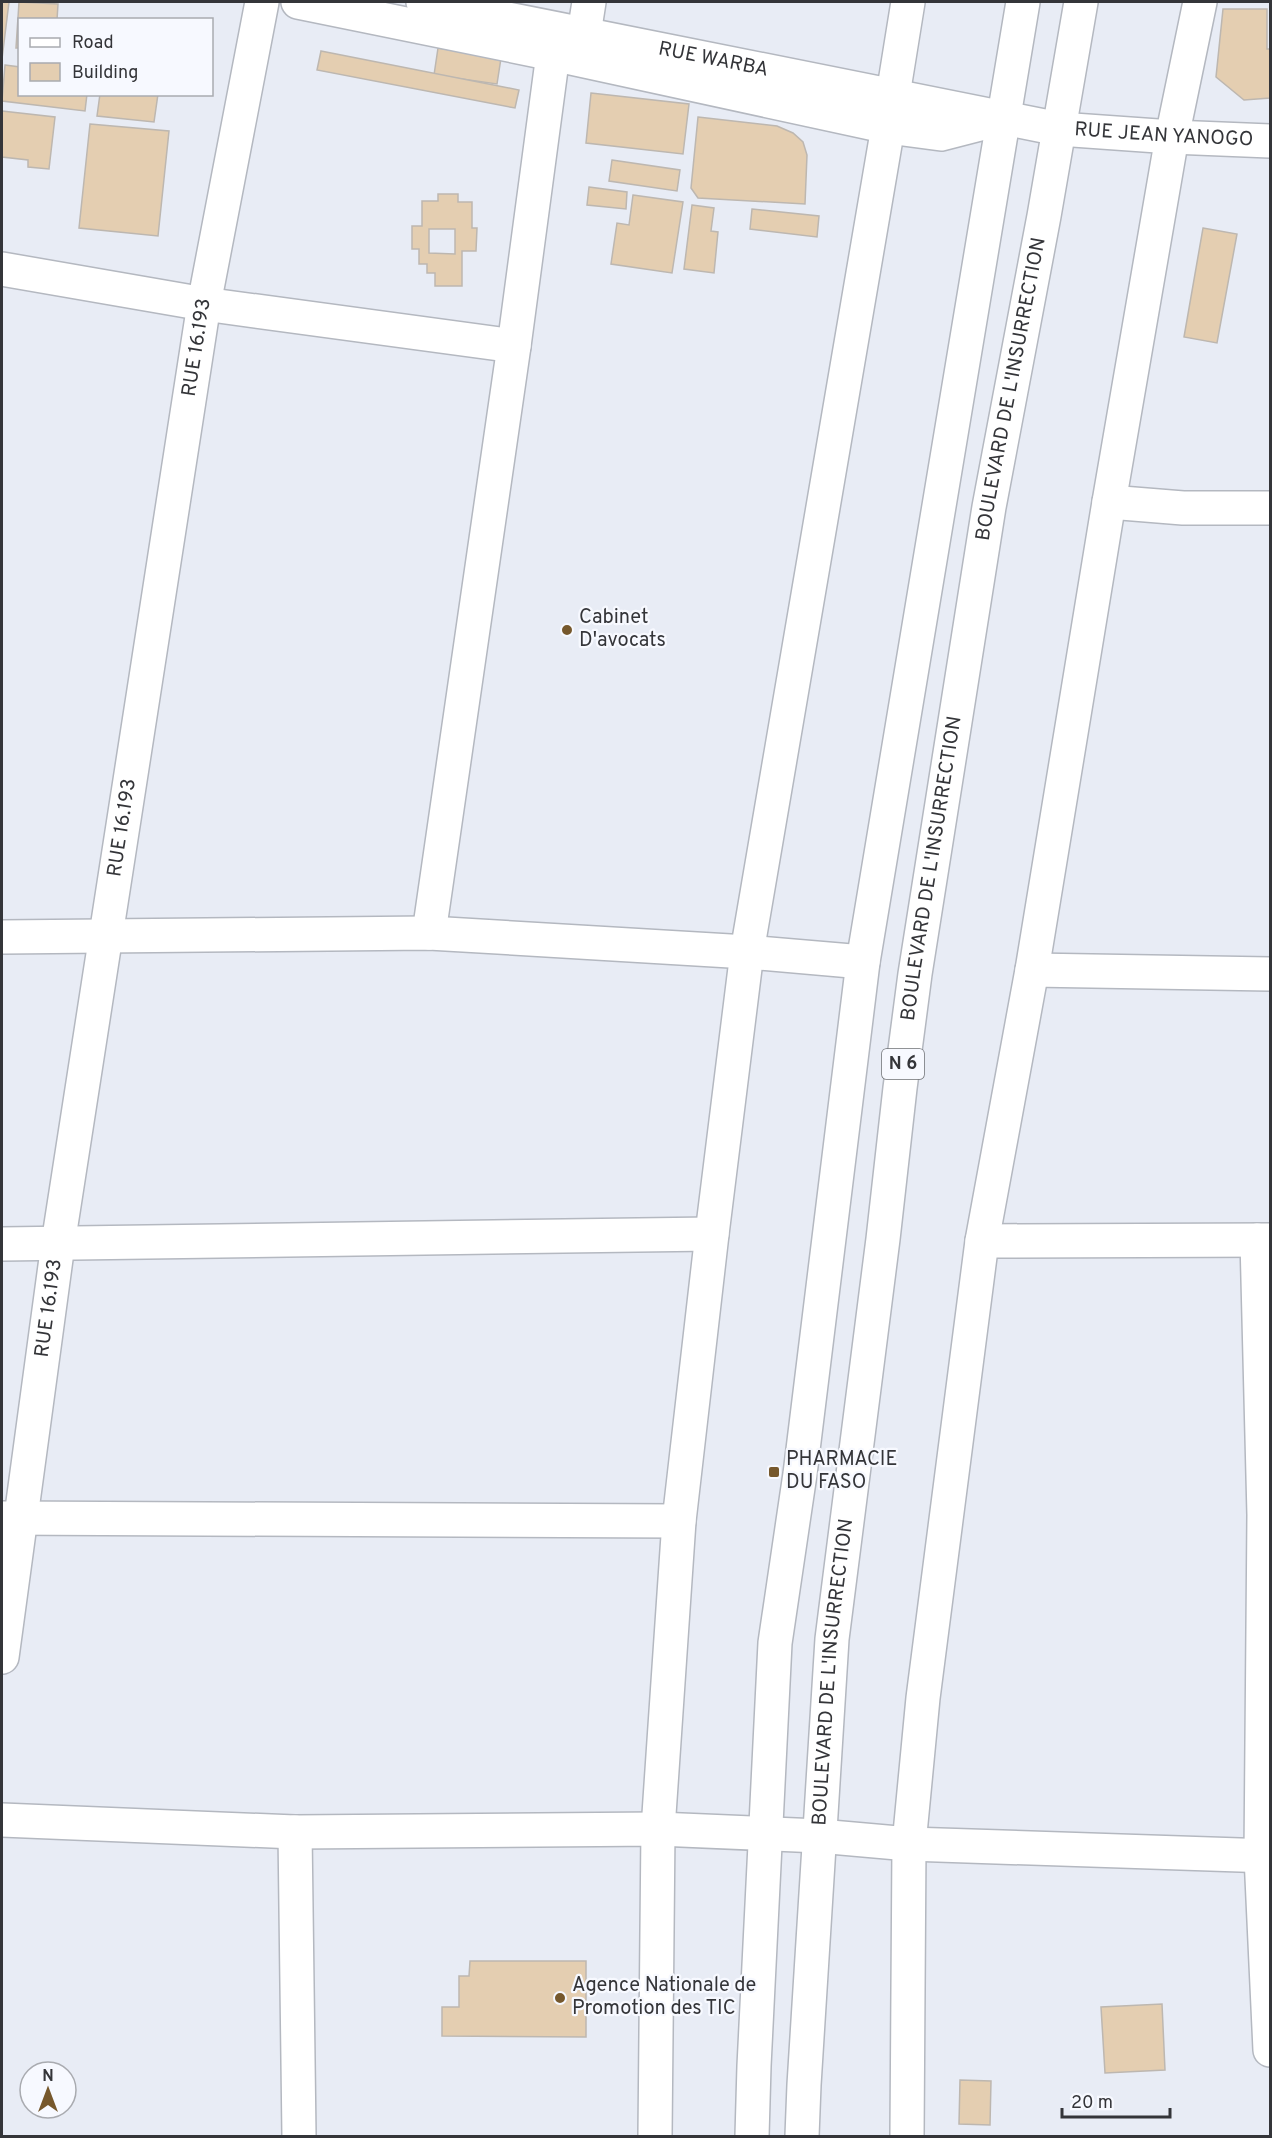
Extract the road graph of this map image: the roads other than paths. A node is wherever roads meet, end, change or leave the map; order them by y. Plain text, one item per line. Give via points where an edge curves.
1 (262, 2) edge
2 (298, 2) edge
3 (423, 2) edge
4 (589, 2) edge
5 (909, 2) edge
6 (1023, 2) edge
7 (1081, 2) edge
8 (1200, 2) edge
9 (584, 34) junction
10 (553, 54) junction
11 (893, 95) junction
12 (1003, 118) junction
13 (888, 128) junction
14 (1059, 129) junction
15 (1172, 137) junction
16 (1270, 141) edge
17 (2, 269) edge
18 (204, 304) junction
19 (514, 346) junction
20 (1109, 502) junction
21 (1270, 508) edge
22 (429, 933) junction
23 (107, 935) junction
24 (2, 938) edge
25 (747, 952) junction
26 (863, 962) junction
27 (1032, 970) junction
28 (1270, 974) edge
29 (712, 1234) junction
30 (1264, 1240) edge
31 (982, 1241) junction
32 (2, 1244) edge
33 (58, 1244) junction
34 (1267, 1515) edge
35 (11, 1518) edge
36 (679, 1521) junction
37 (2, 1657) edge
38 (2, 1820) edge
39 (658, 1829) junction
40 (295, 1832) junction
41 (764, 1834) junction
42 (819, 1836) junction
43 (909, 1844) junction
44 (1266, 1856) edge
45 (1270, 2050) edge
46 (299, 2136) edge
47 (655, 2136) edge
48 (752, 2136) edge
49 (802, 2136) edge
50 (907, 2136) edge

1 - 18 street, RUE 16.193
2 - 10 street
3 - 9 street, RUE WARBA
4 - 9 street
5 - 11 street
6 - 12 street
7 - 14 street, BOULEVARD DE L'INSURRECTION / N 6
8 - 15 street
9 - 11 street, RUE WARBA
10 - 13 street
10 - 19 street
11 - 12 street, RUE WARBA
12 - 13 street via 941,134
12 - 14 street, RUE JEAN YANOGO
12 - 26 street
13 - 25 street
14 - 15 street, RUE JEAN YANOGO
14 - 42 street, BOULEVARD DE L'INSURRECTION / N 6 via 989,507 915,974 831,1639
15 - 16 street, RUE JEAN YANOGO
15 - 20 street
17 - 18 street
18 - 19 street
18 - 23 street, RUE 16.193
19 - 22 street
20 - 21 street via 1183,508
20 - 27 street
22 - 23 street
22 - 25 street
23 - 24 street
23 - 33 street, RUE 16.193
25 - 26 street
25 - 29 street
26 - 41 street via 775,1643
27 - 28 street
27 - 31 street
29 - 33 street
29 - 36 street
30 - 31 street
30 - 34 street
31 - 43 street via 923,1698
32 - 33 street
33 - 35 street, RUE 16.193
34 - 44 street
35 - 36 street
35 - 37 street, RUE 16.193
36 - 39 street
38 - 40 street
39 - 40 street
39 - 41 street
39 - 47 street
40 - 46 street
41 - 42 street
41 - 48 street
42 - 43 street
42 - 49 street, BOULEVARD DE L'INSURRECTION / N 6
43 - 44 street
43 - 50 street
44 - 45 street

